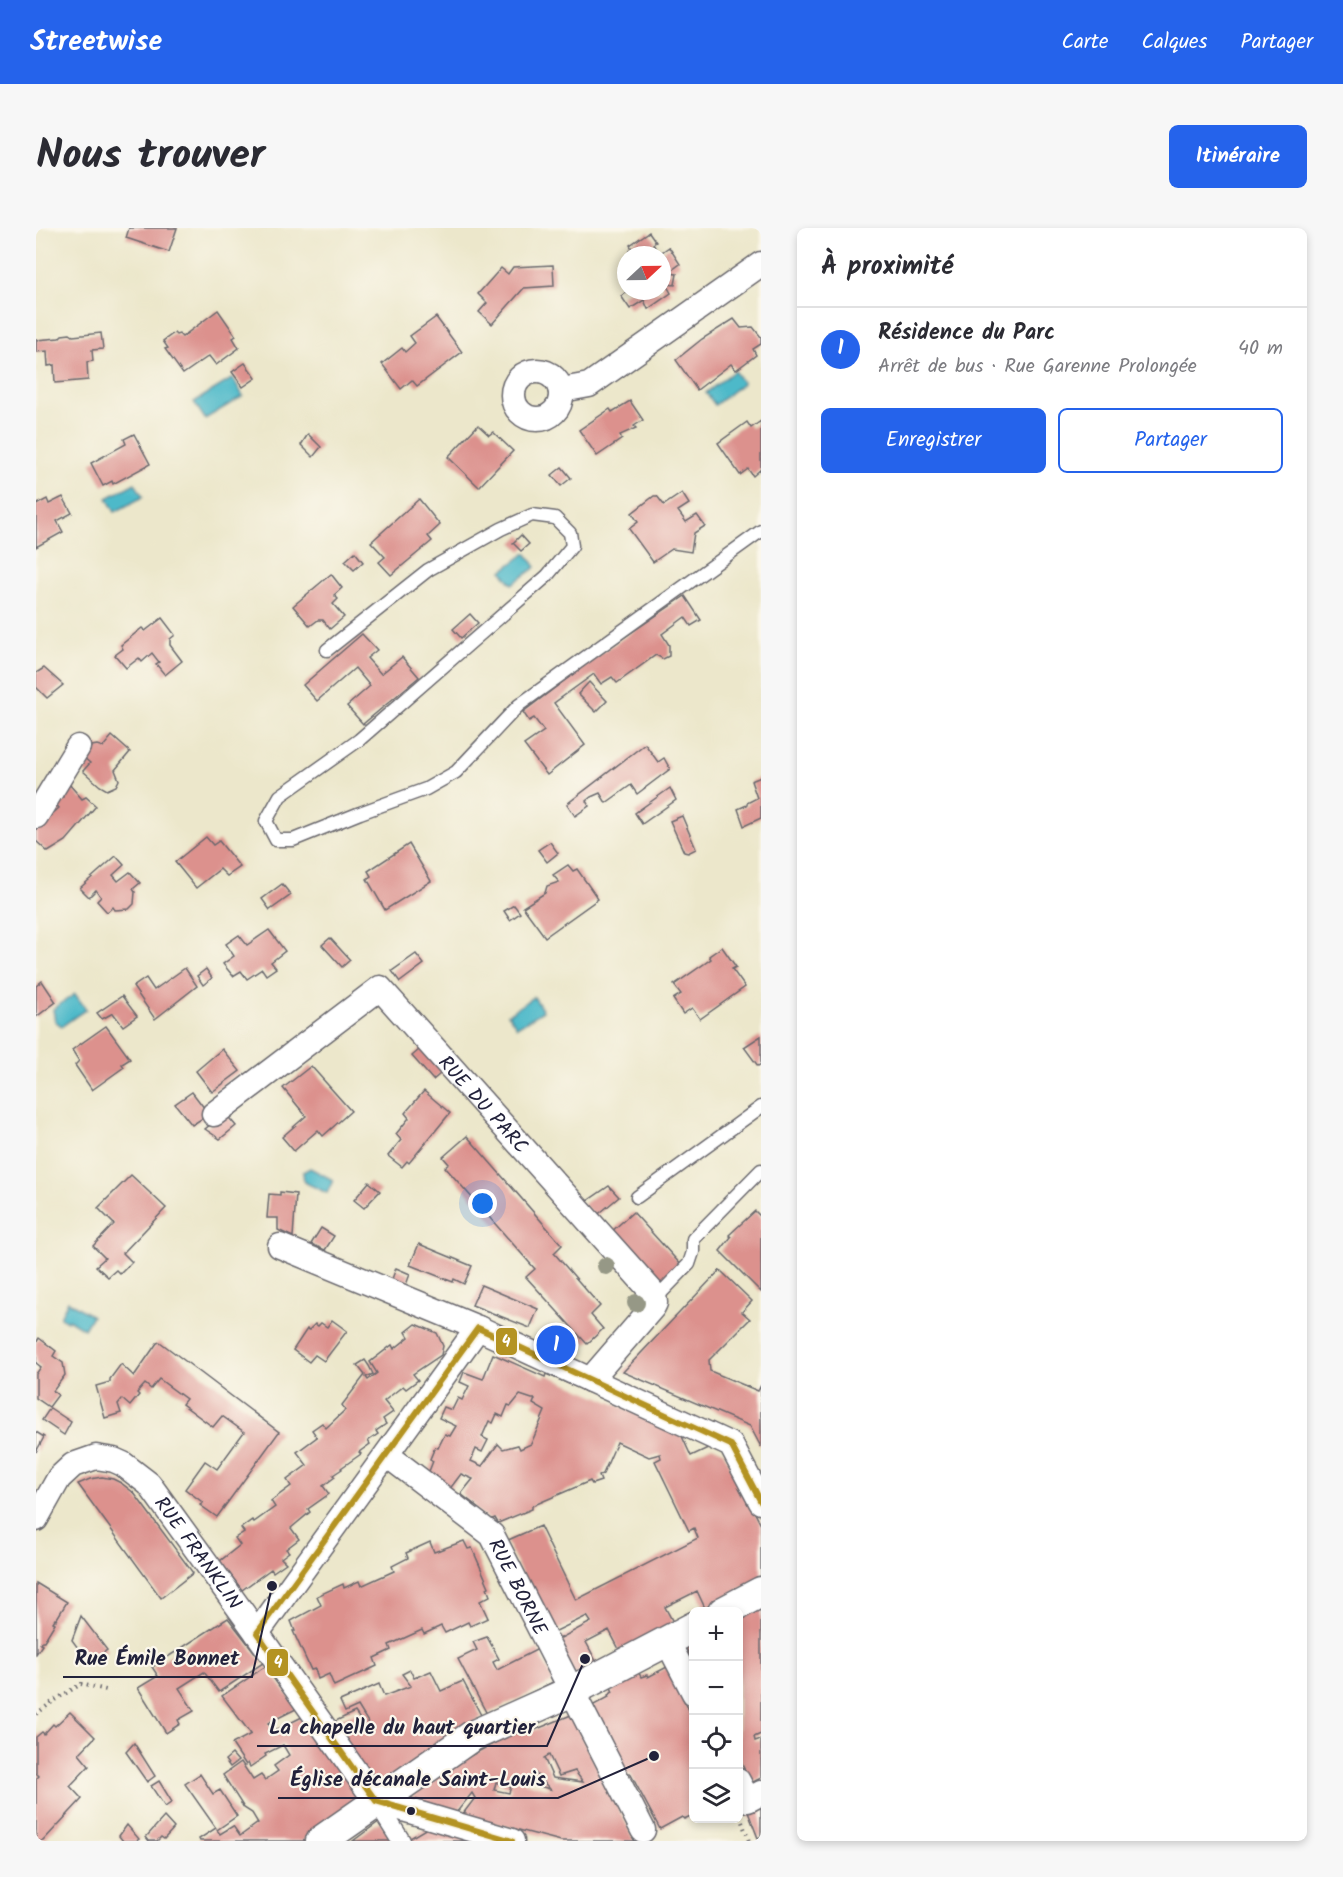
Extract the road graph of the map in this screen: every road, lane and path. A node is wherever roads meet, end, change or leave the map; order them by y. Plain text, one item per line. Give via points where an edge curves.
1 (761, 264) edge
2 (561, 390) dead end
3 (761, 531) edge
4 (327, 650) dead end
5 (78, 747) dead end
6 (36, 816) edge
7 (761, 1107) edge
8 (214, 1114) dead end
9 (761, 1170) edge
10 (637, 1197) dead end
11 (280, 1246) dead end
12 (655, 1299) junction
13 (478, 1328) junction
14 (590, 1380) junction
15 (387, 1455) junction
16 (761, 1502) edge
17 (36, 1519) edge
18 (761, 1592) edge
19 (731, 1607) edge
20 (689, 1629) edge
21 (257, 1633) junction
22 (667, 1641) junction
23 (689, 1685) edge
24 (106, 1690) dead end
25 (573, 1691) junction
26 (36, 1714) edge
27 (376, 1801) junction
28 (643, 1830) dead end
29 (321, 1841) edge
30 (401, 1841) edge
31 (512, 1841) edge

1 - 2 street via 589,385
3 - 4 lane via 519,705 456,772 426,789 293,840 276,840 266,821 280,796 359,740 547,576 572,546 570,533 555,518 532,515 501,529 428,570
5 - 6 street
7 - 10 lane
8 - 12 street, RUE DU PARC via 380,988 651,1289
9 - 12 lane via 693,1239 689,1264
11 - 13 street
12 - 14 street via 653,1307
13 - 14 street
13 - 15 street
14 - 16 street via 731,1445
15 - 21 street
15 - 25 street, RUE BORNE via 492,1535
17 - 21 street, RUE FRANKLIN via 59,1478 73,1465 96,1457 123,1464 149,1484
18 - 19 street
20 - 22 street
21 - 27 street, RUE FRANKLIN
22 - 23 street
22 - 25 street
24 - 26 path via 81,1684
25 - 27 street via 472,1736
25 - 28 street, RUE BORNE
27 - 29 street
27 - 30 street
27 - 31 street

